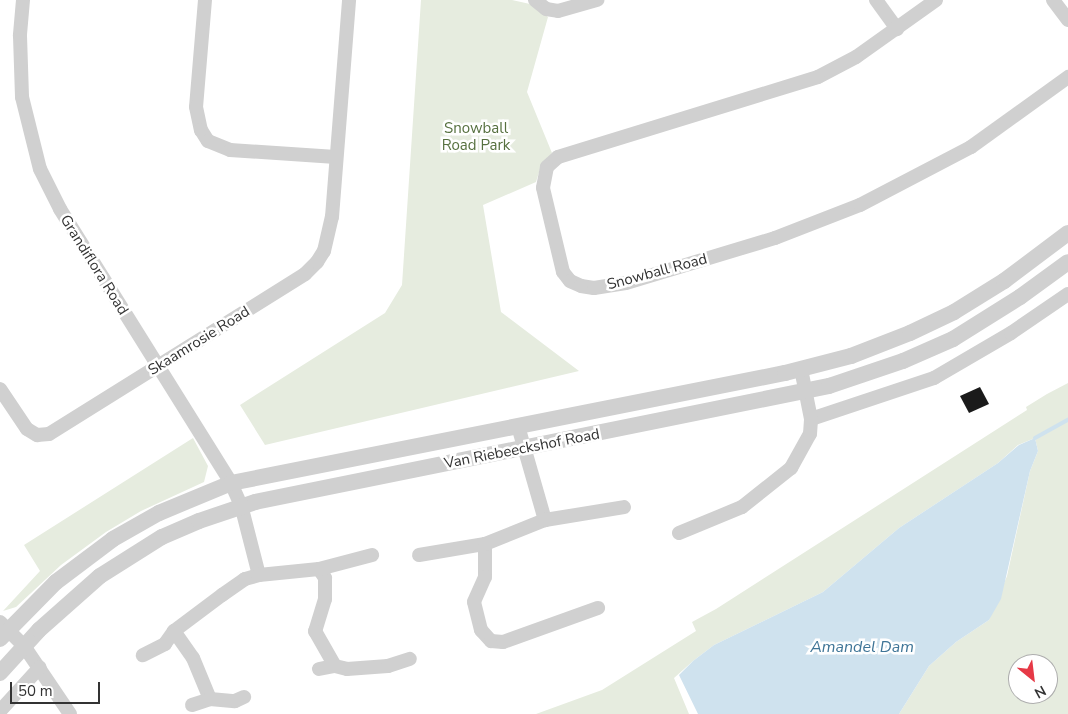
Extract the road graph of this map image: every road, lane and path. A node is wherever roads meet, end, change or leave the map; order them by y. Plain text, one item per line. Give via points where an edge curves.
1 (23, 0) edge
2 (205, 0) edge
3 (349, 0) edge
4 (535, 0) edge
5 (597, 0) edge
6 (876, 0) edge
7 (936, 0) edge
8 (1053, 0) edge
9 (1068, 20) edge
10 (897, 29) junction
11 (1068, 77) edge
12 (336, 157) junction
13 (1068, 233) edge
14 (1068, 262) edge
15 (1068, 294) edge
16 (158, 367) junction
17 (801, 369) junction
18 (0, 389) edge
19 (806, 392) junction
20 (811, 419) junction
21 (518, 426) junction
22 (523, 448) junction
23 (231, 483) junction
24 (241, 505) junction
25 (624, 507) dead end
26 (545, 520) junction
27 (679, 534) dead end
28 (485, 544) junction
29 (372, 555) dead end
30 (419, 555) dead end
31 (319, 569) junction
32 (259, 575) junction
33 (598, 608) dead end
34 (3, 630) edge
35 (174, 631) junction
36 (24, 646) junction
37 (143, 655) dead end
38 (410, 659) dead end
39 (335, 666) junction
40 (40, 667) junction
41 (319, 669) dead end
42 (0, 673) edge
43 (244, 696) dead end
44 (210, 699) junction
45 (192, 705) dead end
46 (0, 711) edge
47 (70, 714) edge

1 - 16 street, Grandiflora Road via 20,36 22,97 40,169 60,209
2 - 12 street via 196,107 201,130 208,141 230,150
3 - 12 street, Skaamrosie Road
4 - 5 street via 546,9 558,11
6 - 10 street
7 - 10 street, Snowball Road
8 - 9 street
10 - 11 street, Snowball Road via 856,57 818,77 558,157 547,167 543,188 563,272 570,281 588,287 626,283 768,240 860,205 971,148
12 - 16 street, Skaamrosie Road via 329,235 317,262 305,274
13 - 17 street, Van Riebeeckshof Road via 1004,280 940,319 882,345
14 - 19 street, Van Riebeeckshof Road via 1020,297 953,338 887,367
15 - 20 street via 1011,333 934,378
16 - 18 street, Skaamrosie Road via 55,432 43,436 27,430
16 - 23 street, Grandiflora Road
17 - 19 street
17 - 21 street, Van Riebeeckshof Road
19 - 20 street
19 - 22 street, Van Riebeeckshof Road
20 - 27 street via 810,434 791,468 742,508
21 - 22 street
21 - 23 street, Van Riebeeckshof Road
22 - 24 street, Van Riebeeckshof Road
22 - 26 street
23 - 24 street, Grandiflora Road
23 - 34 street, Van Riebeeckshof Road via 160,513 113,539 56,582
24 - 32 street, Grandiflora Road
24 - 36 street, Van Riebeeckshof Road via 180,528 130,554 78,593
25 - 26 street
26 - 28 street
28 - 30 street
28 - 33 street via 485,577 474,602 481,630 491,641 503,642
29 - 31 street
31 - 32 street
31 - 39 street via 325,578 325,598 315,631
32 - 35 street via 245,579
34 - 36 street
35 - 37 street via 165,644
35 - 44 street via 193,658
36 - 40 street
36 - 42 street, Van Riebeeckshof Road
38 - 39 street via 370,668
39 - 41 street
40 - 46 street
40 - 47 street
43 - 44 street via 235,701
44 - 45 street

